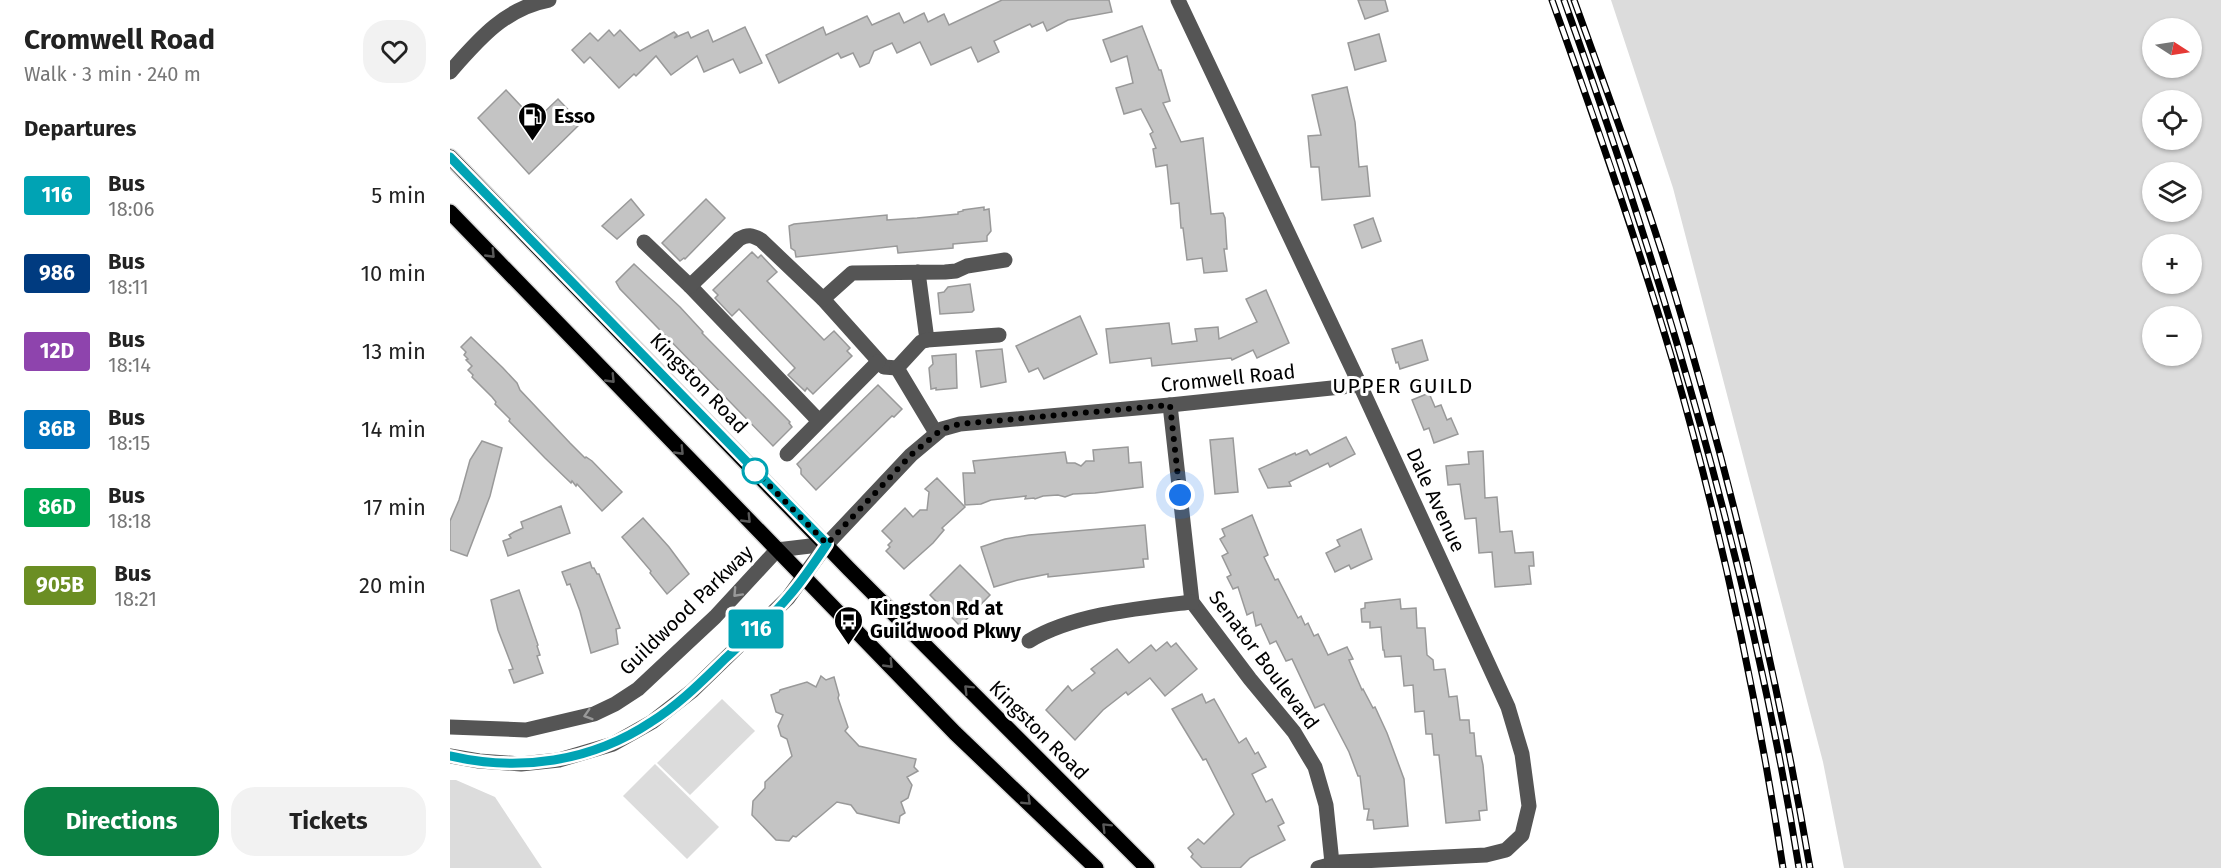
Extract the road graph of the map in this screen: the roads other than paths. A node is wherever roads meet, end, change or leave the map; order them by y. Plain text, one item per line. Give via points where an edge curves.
1 (549, 0) edge
2 (1178, 0) edge
3 (450, 72) edge
4 (450, 157) edge
5 (450, 212) edge
6 (644, 242) dead end
7 (1005, 260) dead end
8 (918, 272) junction
9 (690, 286) junction
10 (824, 299) junction
11 (999, 334) dead end
12 (927, 340) junction
13 (878, 362) junction
14 (897, 368) junction
15 (1360, 385) junction
16 (1170, 405) junction
17 (818, 420) junction
18 (936, 433) junction
19 (787, 454) dead end
20 (827, 544) junction
21 (777, 550) junction
22 (804, 577) junction
23 (1192, 602) junction
24 (1029, 641) dead end
25 (450, 728) edge
26 (450, 756) edge
27 (1325, 866) edge
28 (1096, 868) edge
29 (1147, 868) edge

1 - 3 street via 527,5 498,22
2 - 15 street, Dale Avenue
4 - 20 main road, Kingston Road
5 -> 21 main road
6 - 9 street
7 - 8 street via 956,271
8 - 10 street via 852,273
8 - 12 street
9 - 10 street via 739,239 752,235
9 - 17 street
10 - 13 street
11 - 12 street
12 - 14 street
13 - 14 street
13 - 17 street
14 - 18 street
15 - 16 street, Cromwell Road
15 - 27 street, Dale Avenue via 1508,707 1522,754 1529,806 1522,835 1506,850 1486,855
16 - 18 street, Cromwell Road via 960,424
16 - 23 street, Senator Boulevard
17 - 19 street
18 - 20 street, Cromwell Road
20 - 21 street
20 - 22 street, Cromwell Road
29 -> 20 main road, Kingston Road
21 - 22 main road
21 -> 25 street, Guildwood Parkway via 715,617 638,689 615,704 594,714 526,730
22 - 26 street via 788,598 692,691 652,722 613,744 559,760 529,763
22 -> 28 main road via 955,733
23 - 24 street via 1081,620
23 - 27 street, Senator Boulevard via 1294,732 1315,767 1326,805

